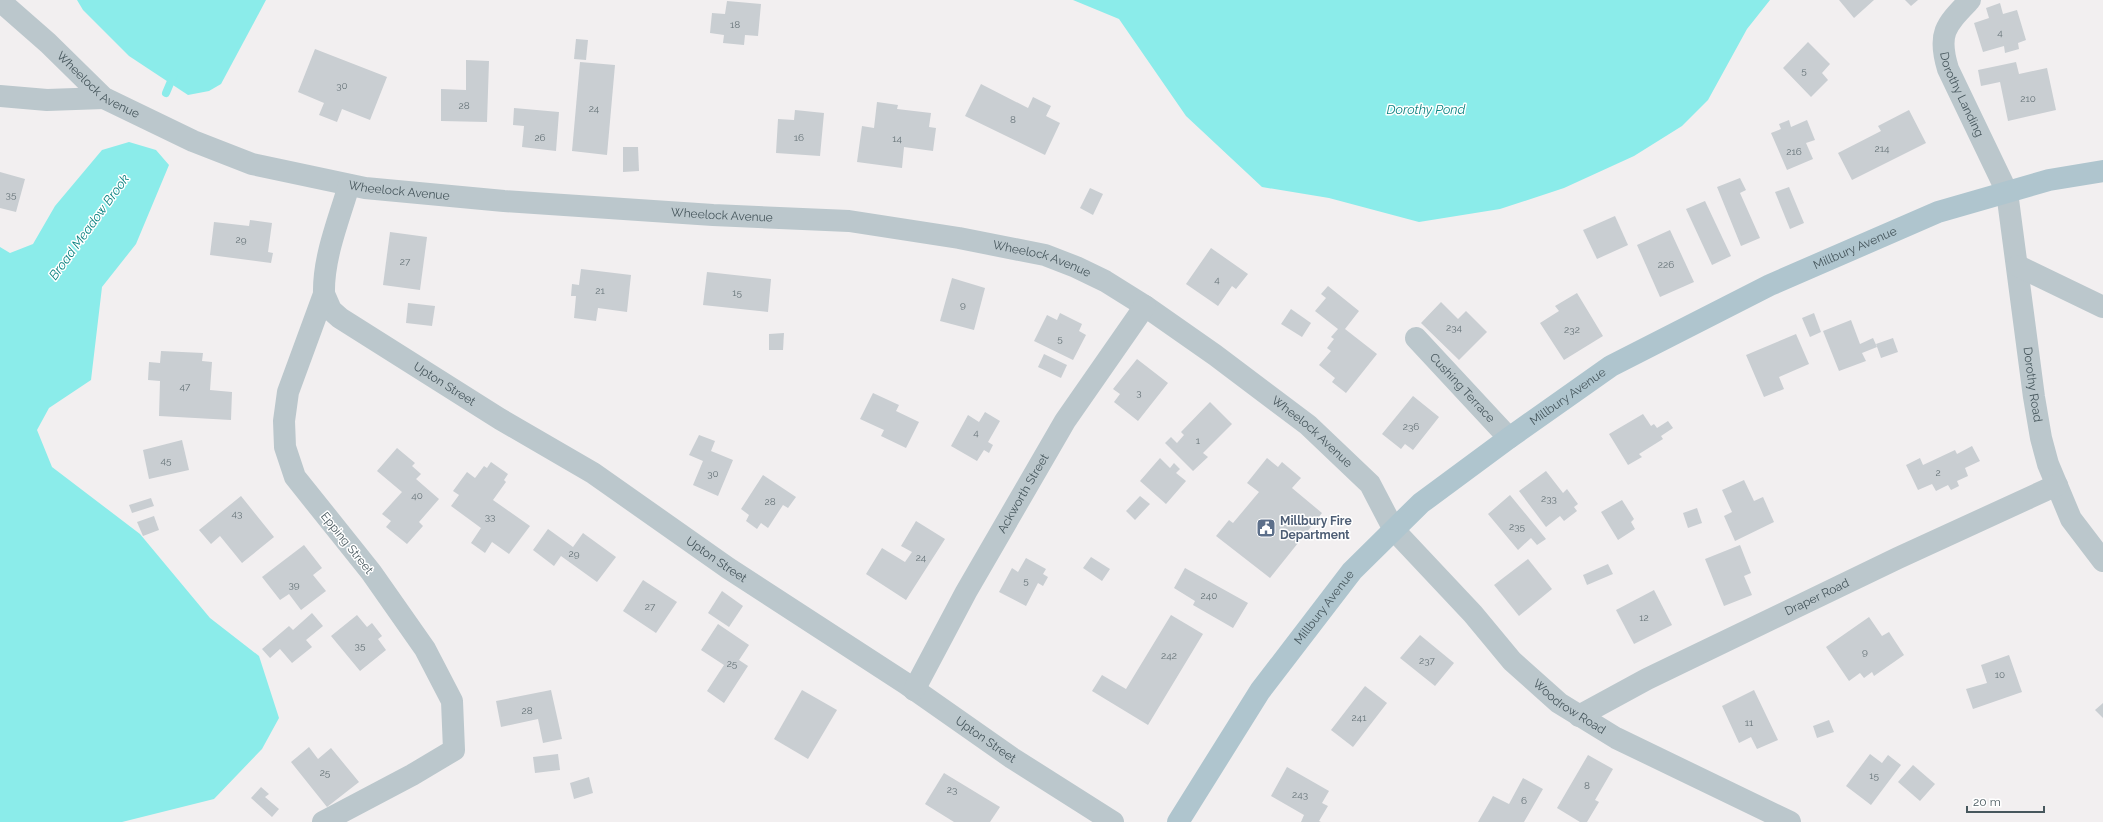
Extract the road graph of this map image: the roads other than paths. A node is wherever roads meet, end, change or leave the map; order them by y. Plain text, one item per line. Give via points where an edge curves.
1 (1970, 0) edge
2 (0, 1) edge
3 (0, 96) edge
4 (104, 98) junction
5 (2103, 171) edge
6 (349, 185) junction
7 (2007, 192) junction
8 (2018, 266) junction
9 (324, 294) junction
10 (1145, 306) junction
11 (2103, 307) edge
12 (1416, 338) dead end
13 (1509, 438) junction
14 (2057, 486) junction
15 (1394, 530) junction
16 (2103, 561) edge
17 (914, 690) junction
18 (1580, 716) junction
19 (323, 822) edge
20 (1113, 822) edge
21 (1178, 822) edge
22 (1790, 822) edge

1 - 7 street, Dorothy Landing via 1954,16 1945,30 1942,49 1948,68
2 - 4 street, Wheelock Avenue via 48,43
3 - 4 street via 47,100
4 - 6 street, Wheelock Avenue via 193,141 252,164
5 - 7 main road, Millbury Avenue via 2049,180
6 - 9 street, Epping Street via 326,263
6 - 10 street, Wheelock Avenue via 504,201 850,221 944,235 1045,255 1105,281
7 - 8 street, Dorothy Road
7 - 13 main road, Millbury Avenue via 1938,212 1770,285 1611,366
8 - 11 street
8 - 14 street, Dorothy Road via 2041,438
9 - 17 street, Upton Street via 331,310 340,318 500,419 593,473 679,535
9 - 19 street, Epping Street via 288,392 284,421 285,447 294,477 371,572 425,649 452,701 454,750
10 - 15 street, Wheelock Avenue via 1308,425 1370,484
10 - 17 street, Ackworth Street via 1050,445 966,592
12 - 13 street, Cushing Terrace
13 - 15 main road, Millbury Avenue via 1421,503
14 - 16 street, Dorothy Road via 2070,519
14 - 18 street, Draper Road via 1898,558 1647,678
15 - 18 street, Woodrow Road via 1473,614 1512,661 1559,704
15 - 21 main road, Millbury Avenue via 1352,571 1260,691
17 - 20 street, Upton Street via 1012,758
18 - 22 street, Woodrow Road via 1616,738

